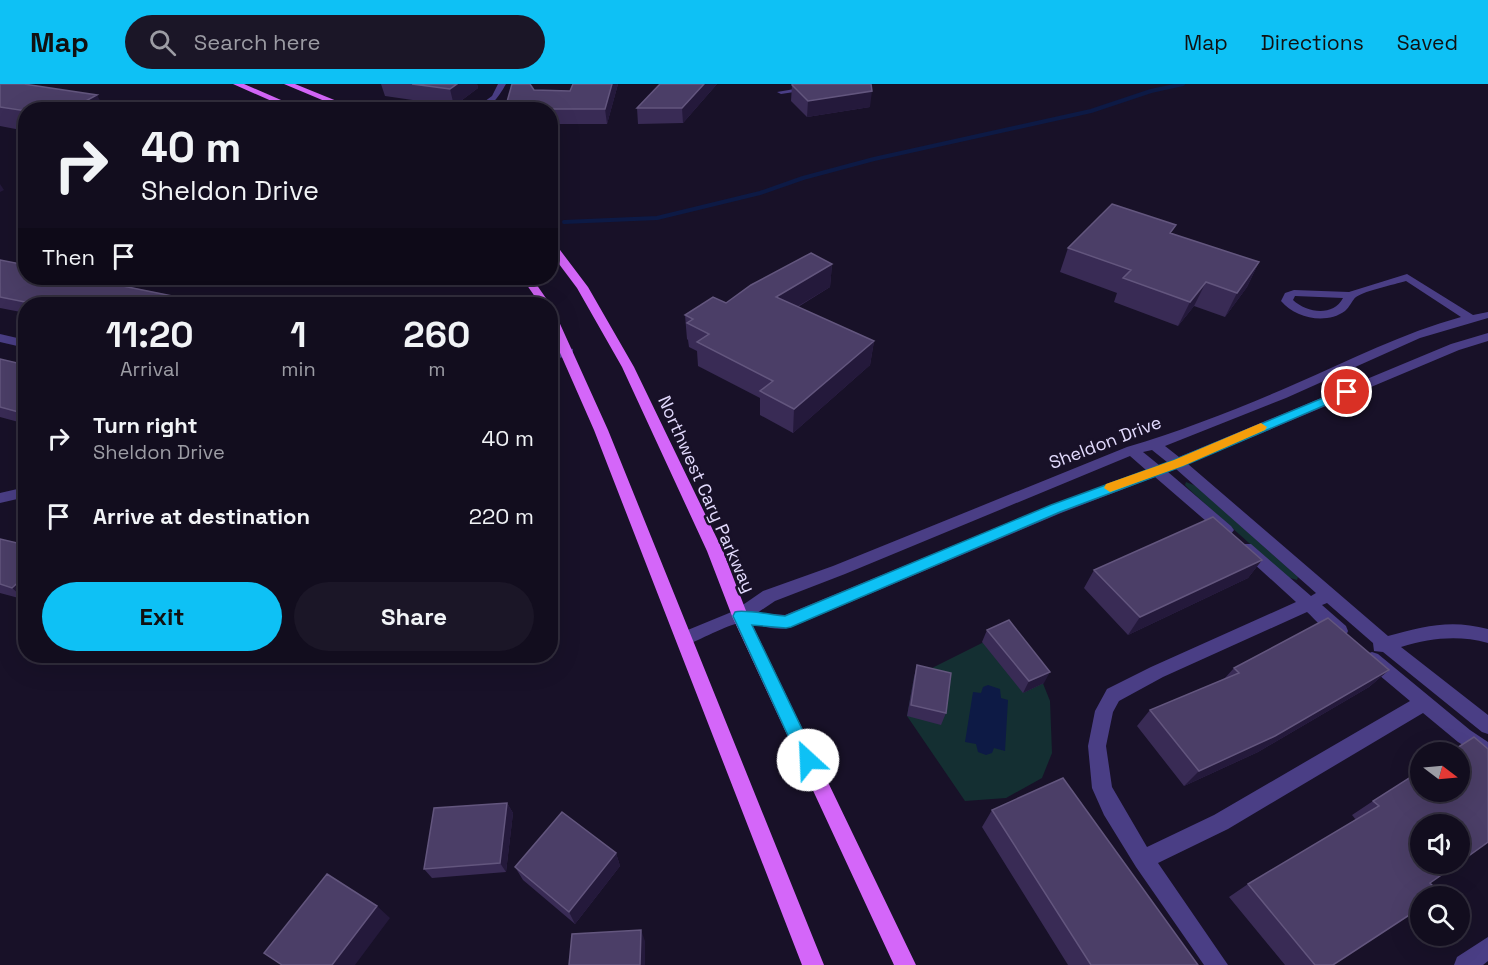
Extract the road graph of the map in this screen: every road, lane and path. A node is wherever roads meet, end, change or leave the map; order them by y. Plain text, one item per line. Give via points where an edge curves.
1 (237, 84) edge
2 (288, 84) edge
3 (502, 84) edge
4 (843, 84) edge
5 (781, 92) dead end
6 (281, 102) edge
7 (334, 102) edge
8 (488, 102) edge
9 (558, 254) edge
10 (1350, 295) junction
11 (1488, 315) edge
12 (1470, 318) junction
13 (558, 331) edge
14 (1488, 337) edge
15 (0, 338) edge
16 (18, 342) edge
17 (569, 352) junction
18 (558, 354) edge
19 (1154, 445) junction
20 (1132, 450) junction
21 (1178, 463) junction
22 (1154, 470) junction
23 (18, 494) edge
24 (0, 498) edge
25 (1329, 595) junction
26 (1309, 604) junction
27 (740, 616) junction
28 (1488, 636) edge
29 (684, 639) junction
30 (1384, 643) junction
31 (1361, 649) junction
32 (1423, 703) junction
33 (1488, 726) edge
34 (1488, 752) edge
35 (1143, 860) junction
36 (1488, 948) edge
37 (813, 965) edge
38 (905, 965) edge
39 (1217, 965) edge
40 (1465, 965) edge

1 - 6 main road
2 - 7 main road
3 - 8 street
4 - 5 street
9 - 27 main road, Northwest Cary Parkway via 582,286 628,367 715,551
10 - 10 street via 1343,307 1323,315 1301,312 1287,301 1294,293
10 - 12 street via 1407,277
11 - 12 street, Sheldon Drive
12 - 19 street, Sheldon Drive via 1392,345 1284,394
13 - 17 main road
14 - 21 street via 1455,347
15 - 16 street
17 - 18 street
17 - 29 main road
19 - 20 street, Sheldon Drive
19 - 21 street
20 - 22 street
20 - 27 street, Sheldon Drive via 769,596
21 - 22 street
21 - 25 street
22 - 26 street
22 - 27 street via 786,622
23 - 24 street
25 - 26 street
25 - 30 street
26 - 31 street
26 - 35 street via 1113,695 1100,728 1098,764 1102,788
27 - 29 street, Sheldon Drive
27 - 38 main road, Northwest Cary Parkway
28 - 30 street via 1432,631
29 - 37 main road
30 - 31 street
30 - 33 street
31 - 32 street
32 - 34 street
32 - 35 street via 1221,822
35 - 39 street
36 - 40 street

